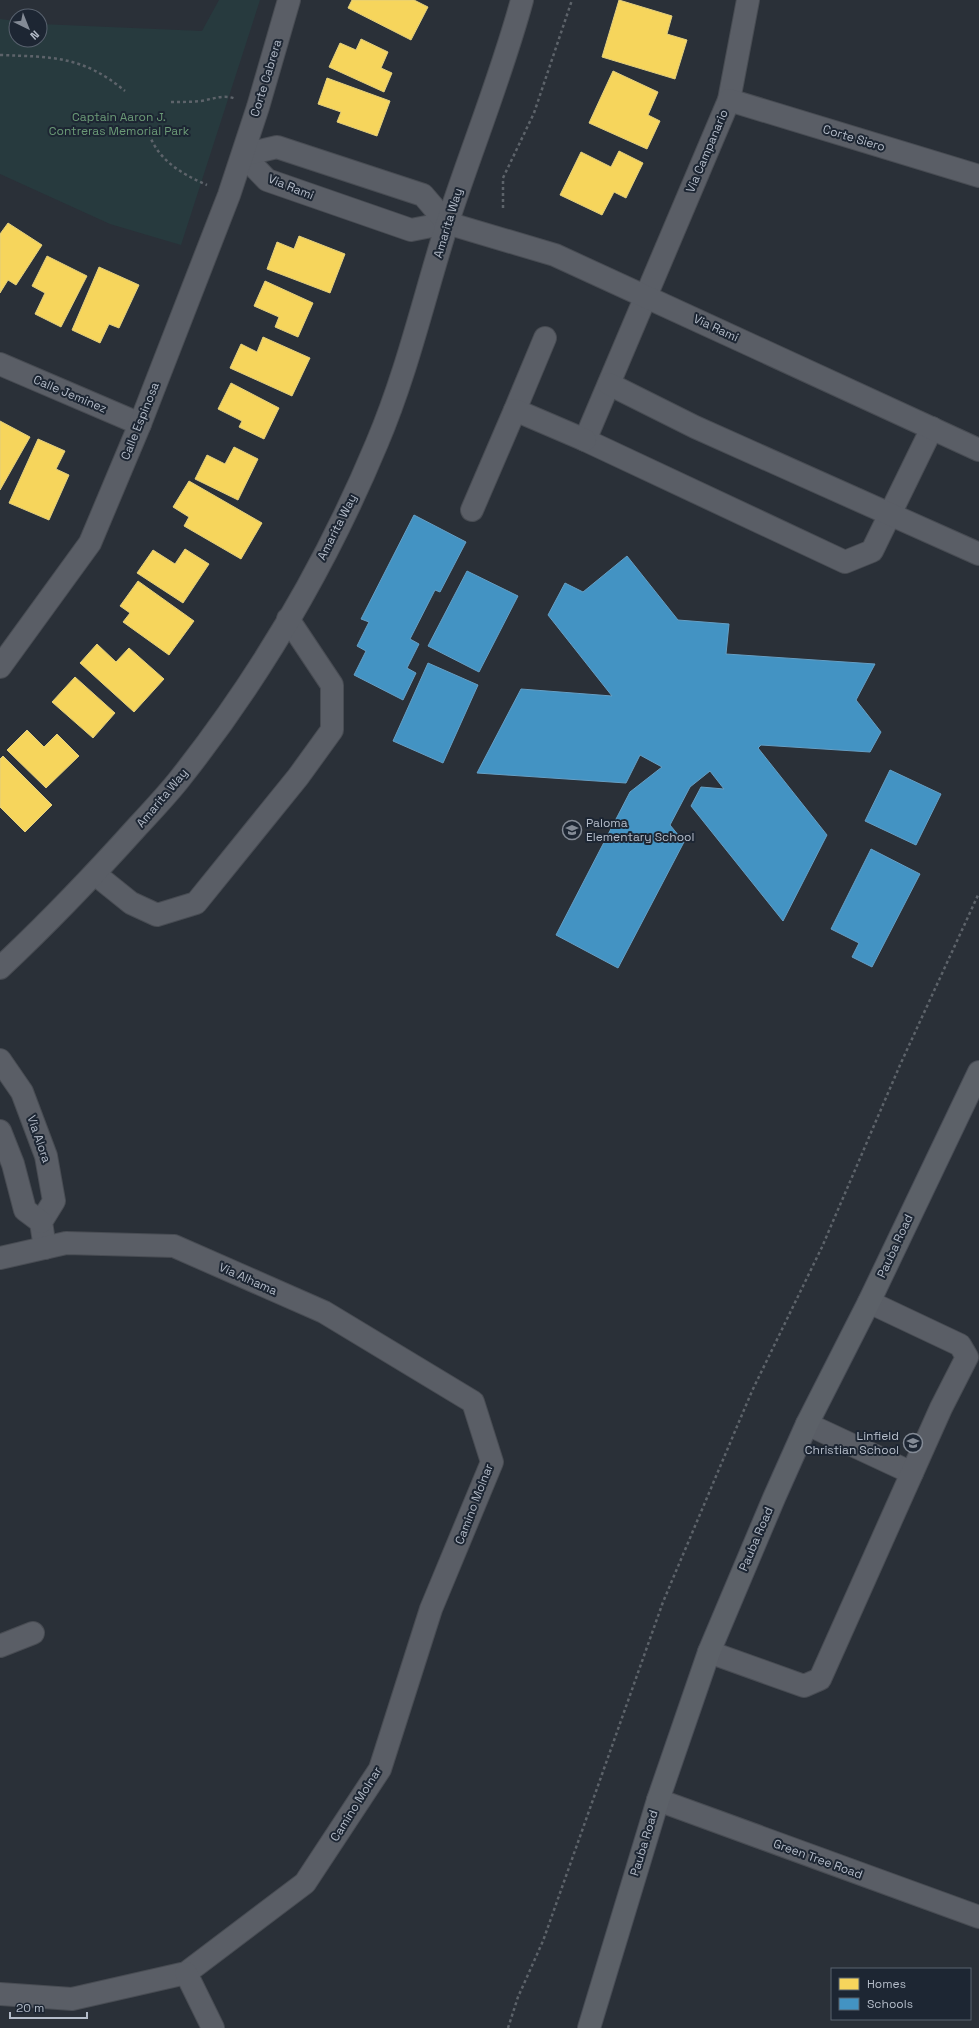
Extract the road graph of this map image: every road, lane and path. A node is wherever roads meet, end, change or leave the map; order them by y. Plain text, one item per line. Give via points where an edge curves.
1 (289, 0) edge
2 (522, 0) edge
3 (572, 0) edge
4 (748, 0) edge
5 (0, 55) edge
6 (125, 91) dead end
7 (729, 100) junction
8 (171, 102) dead end
9 (258, 107) junction
10 (149, 134) dead end
11 (242, 155) junction
12 (979, 176) edge
13 (228, 195) junction
14 (503, 208) dead end
15 (447, 223) junction
16 (646, 296) junction
17 (545, 338) dead end
18 (0, 364) edge
19 (609, 384) junction
20 (515, 410) junction
21 (140, 424) junction
22 (932, 428) junction
23 (585, 440) junction
24 (979, 450) edge
25 (472, 510) dead end
26 (890, 514) junction
27 (979, 554) edge
28 (288, 619) junction
29 (0, 667) edge
30 (95, 874) junction
31 (979, 893) edge
32 (0, 968) edge
33 (0, 1060) edge
34 (979, 1072) edge
35 (0, 1131) edge
36 (41, 1222) junction
37 (45, 1248) junction
38 (0, 1258) edge
39 (869, 1302) junction
40 (473, 1402) joint
41 (807, 1424) junction
42 (912, 1473) junction
43 (33, 1633) dead end
44 (0, 1646) edge
45 (709, 1652) junction
46 (658, 1800) junction
47 (979, 1917) edge
48 (186, 1973) junction
49 (0, 1994) edge
50 (213, 2028) edge
51 (508, 2028) edge
52 (589, 2028) edge

1 - 9 street, Corte Cabrera
2 - 15 street, Amarita Way via 513,35
3 - 14 path via 534,113 503,178
4 - 7 street, Via Campanario
5 - 6 path via 66,60 94,70
7 - 12 street, Corte Siero
7 - 16 street, Via Campanario
8 - 9 path via 229,96
9 - 11 street, Corte Cabrera
10 - 13 path via 160,156 174,167
11 - 13 street, Calle Espinosa
11 - 15 street, Via Rami via 267,180 411,230
11 - 15 street via 277,147 423,195
13 - 21 street, Calle Espinosa
15 - 16 street, Via Rami via 555,255
15 - 28 street, Amarita Way via 406,363 378,442 342,518
16 - 19 street, Via Campanario
16 - 22 street, Via Rami
17 - 20 street
18 - 21 street, Calle Jeminez
19 - 23 street, Via Campanario
19 - 26 street via 695,427
20 - 23 street
20 - 25 street
21 - 29 street, Calle Espinosa via 90,543
22 - 24 street, Via Rami
22 - 26 street
23 - 26 street via 845,562 872,551
26 - 27 street
28 - 30 street, Amarita Way via 250,682 177,781
28 - 30 street via 332,685 332,730 298,777 196,903 157,914 132,903
30 - 32 street, Amarita Way
31 - 51 path via 900,1065 822,1246 752,1391 666,1594 543,1941 518,1997
33 - 36 street, Via Alora via 22,1092 46,1156 54,1200
34 - 39 main road, Pauba Road
35 - 36 street via 13,1164 25,1210
36 - 37 street
37 - 38 street, Via Alhama
37 - 40 street, Via Alhama via 66,1243 174,1246 324,1312
39 - 41 main road, Pauba Road
39 - 42 street via 960,1345 967,1357
40 - 48 street, Camino Molnar via 492,1462 431,1609 380,1769 305,1883
41 - 42 street
41 - 45 main road, Pauba Road
42 - 45 street via 820,1679 804,1686
43 - 44 street
45 - 46 main road, Pauba Road
46 - 47 street, Green Tree Road
46 - 52 main road, Pauba Road
48 - 49 street, Camino Molnar via 72,1999
48 - 50 street

